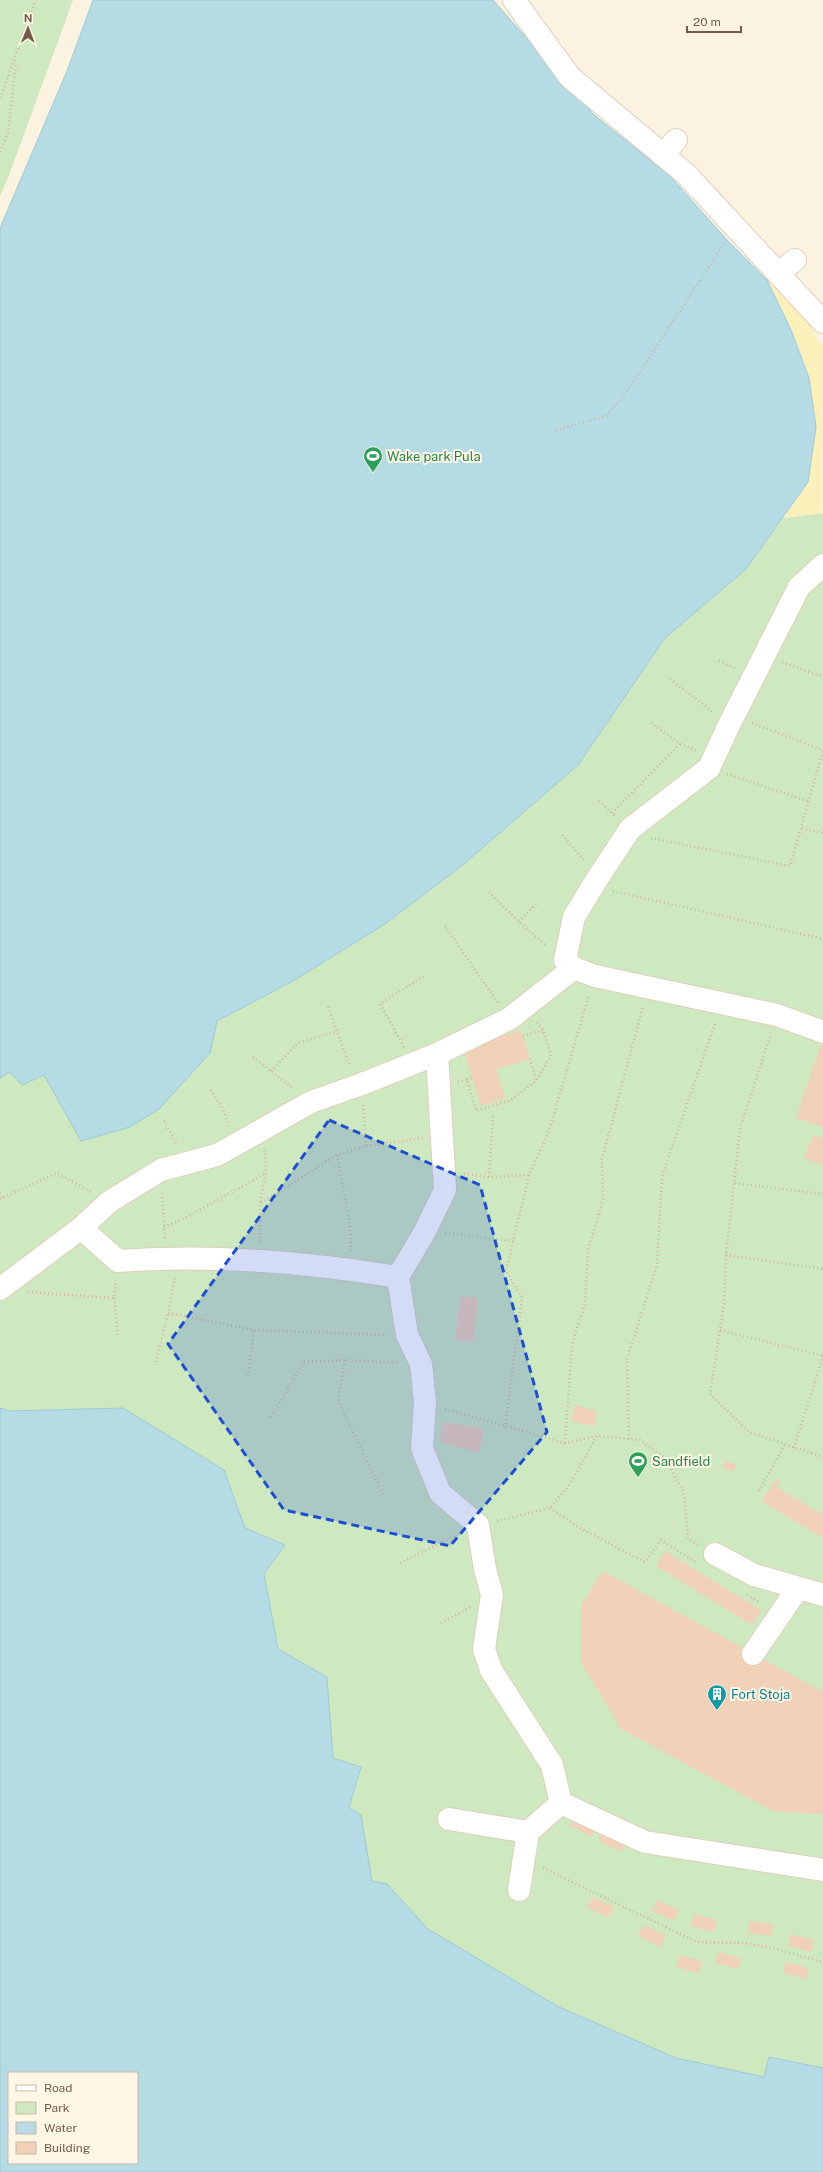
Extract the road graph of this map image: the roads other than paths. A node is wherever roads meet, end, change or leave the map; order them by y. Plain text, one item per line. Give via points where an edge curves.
1 (514, 0) edge
2 (823, 322) edge
3 (823, 565) edge
4 (569, 964) junction
5 (823, 1032) edge
6 (437, 1054) junction
7 (81, 1228) junction
8 (398, 1277) junction
9 (0, 1289) edge
10 (708, 1560) road end
11 (798, 1588) junction
12 (823, 1595) edge
13 (753, 1654) dead end
14 (561, 1803) junction
15 (450, 1819) dead end
16 (526, 1842) junction
17 (823, 1870) edge
18 (519, 1890) dead end

1 - 2 street via 570,77 669,147 686,174 787,267
3 - 4 street via 799,587 731,720 712,763 627,833 596,881 574,917
4 - 5 street via 595,976 777,1015
4 - 6 street via 517,1013
6 - 7 street via 310,1102 217,1155 161,1170 109,1202
6 - 8 street via 445,1190
7 - 8 street via 118,1261 173,1258 260,1261
7 - 9 street
8 - 14 street via 407,1335 421,1364 425,1402 422,1448 440,1493 478,1525 492,1595 484,1649 492,1670 552,1765
10 - 11 street
11 - 12 street
11 - 13 street
14 - 16 street
14 - 17 street via 645,1842
15 - 16 street
16 - 18 street

